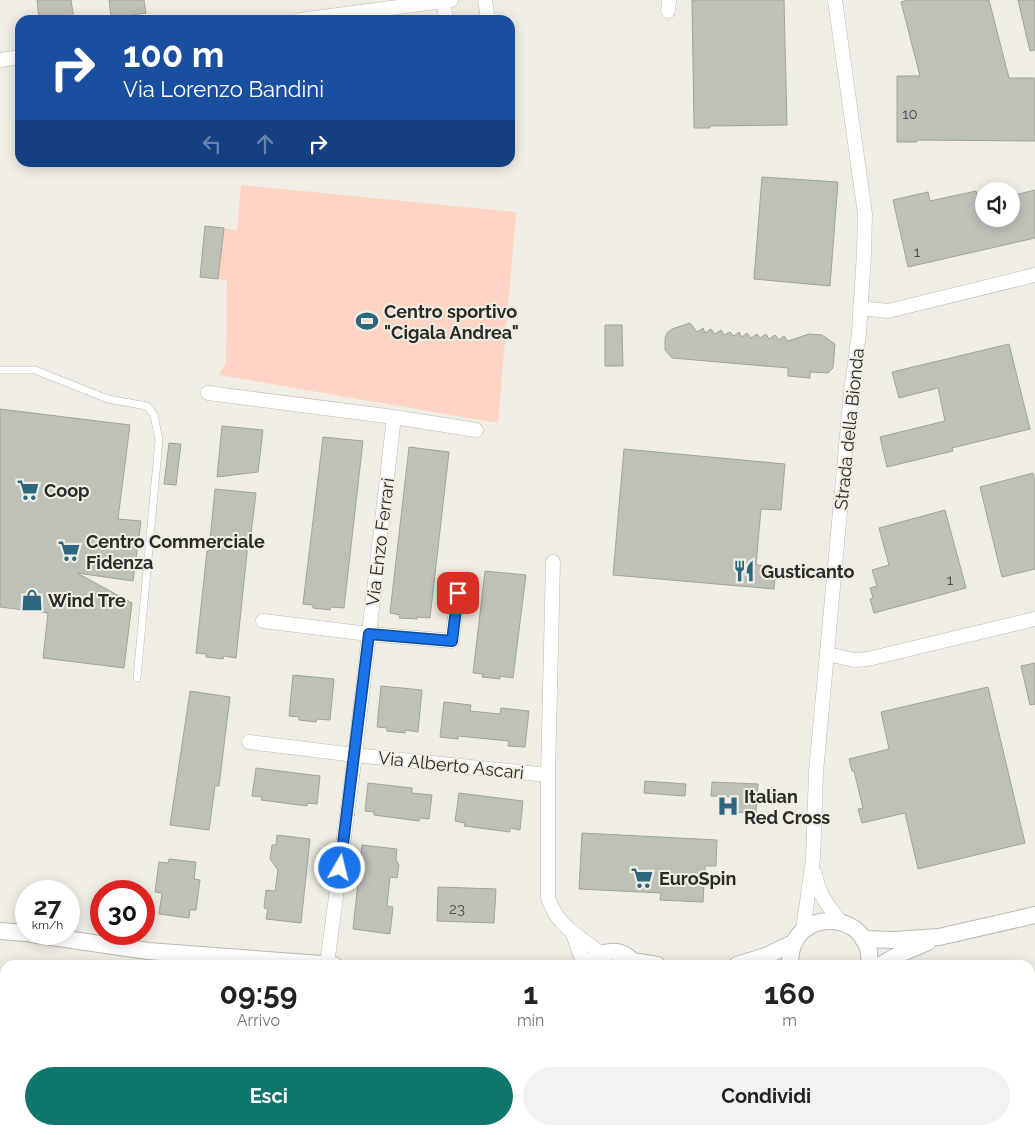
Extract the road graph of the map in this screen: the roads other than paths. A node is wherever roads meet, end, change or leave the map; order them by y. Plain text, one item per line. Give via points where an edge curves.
1 (446, 0) edge
2 (485, 0) edge
3 (835, 0) edge
4 (336, 15) edge
5 (446, 15) edge
6 (487, 15) edge
7 (15, 58) edge
8 (0, 60) edge
9 (1035, 275) edge
10 (860, 308) junction
11 (0, 370) edge
12 (208, 393) dead end
13 (394, 417) junction
14 (476, 430) dead end
15 (553, 562) dead end
16 (458, 593) dead end
17 (1035, 619) edge
18 (263, 621) dead end
19 (369, 634) junction
20 (827, 654) junction
21 (137, 678) dead end
22 (249, 742) dead end
23 (354, 755) junction
24 (548, 775) junction
25 (813, 859) junction
26 (1035, 915) edge
27 (841, 922) junction
28 (0, 930) edge
29 (15, 932) edge
30 (573, 934) junction
31 (798, 936) junction
32 (939, 938) junction
33 (864, 939) junction
34 (80, 941) edge
35 (600, 953) junction
36 (265, 960) edge
37 (331, 960) edge
38 (583, 960) edge
39 (591, 960) edge
40 (630, 960) edge
41 (753, 960) edge
42 (790, 960) edge
43 (869, 960) edge
44 (890, 960) edge

1 - 4 street
1 - 5 street
2 - 6 street
3 - 10 street, Strada della Bionda via 865,214
7 - 8 street
9 - 10 street via 888,312
10 - 20 street, Strada della Bionda
11 - 21 lane via 35,370 108,399 146,406 154,415 159,440
12 - 13 street
13 - 14 street
13 - 19 street, Via Enzo Ferrari
15 - 24 street
16 - 19 street via 452,641
17 - 20 street via 868,660
18 - 19 street
19 - 23 street, Via Enzo Ferrari
20 - 25 street, Strada della Bionda via 816,772
22 - 23 street, Via Alberto Ascari
23 - 24 street, Via Alberto Ascari
23 - 37 street, Via Enzo Ferrari
24 - 30 street via 548,898 560,921
25 - 27 street, Strada della Bionda via 819,892
25 - 31 street, Strada della Bionda
26 - 32 street
27 - 31 street via 814,923
27 - 33 street
28 - 29 street
30 - 35 street
30 - 38 street
31 - 41 street via 766,956
31 - 42 street
32 - 33 street
32 - 44 street
33 - 43 street
34 - 36 street via 148,951
35 - 39 street
35 - 40 street via 619,952

